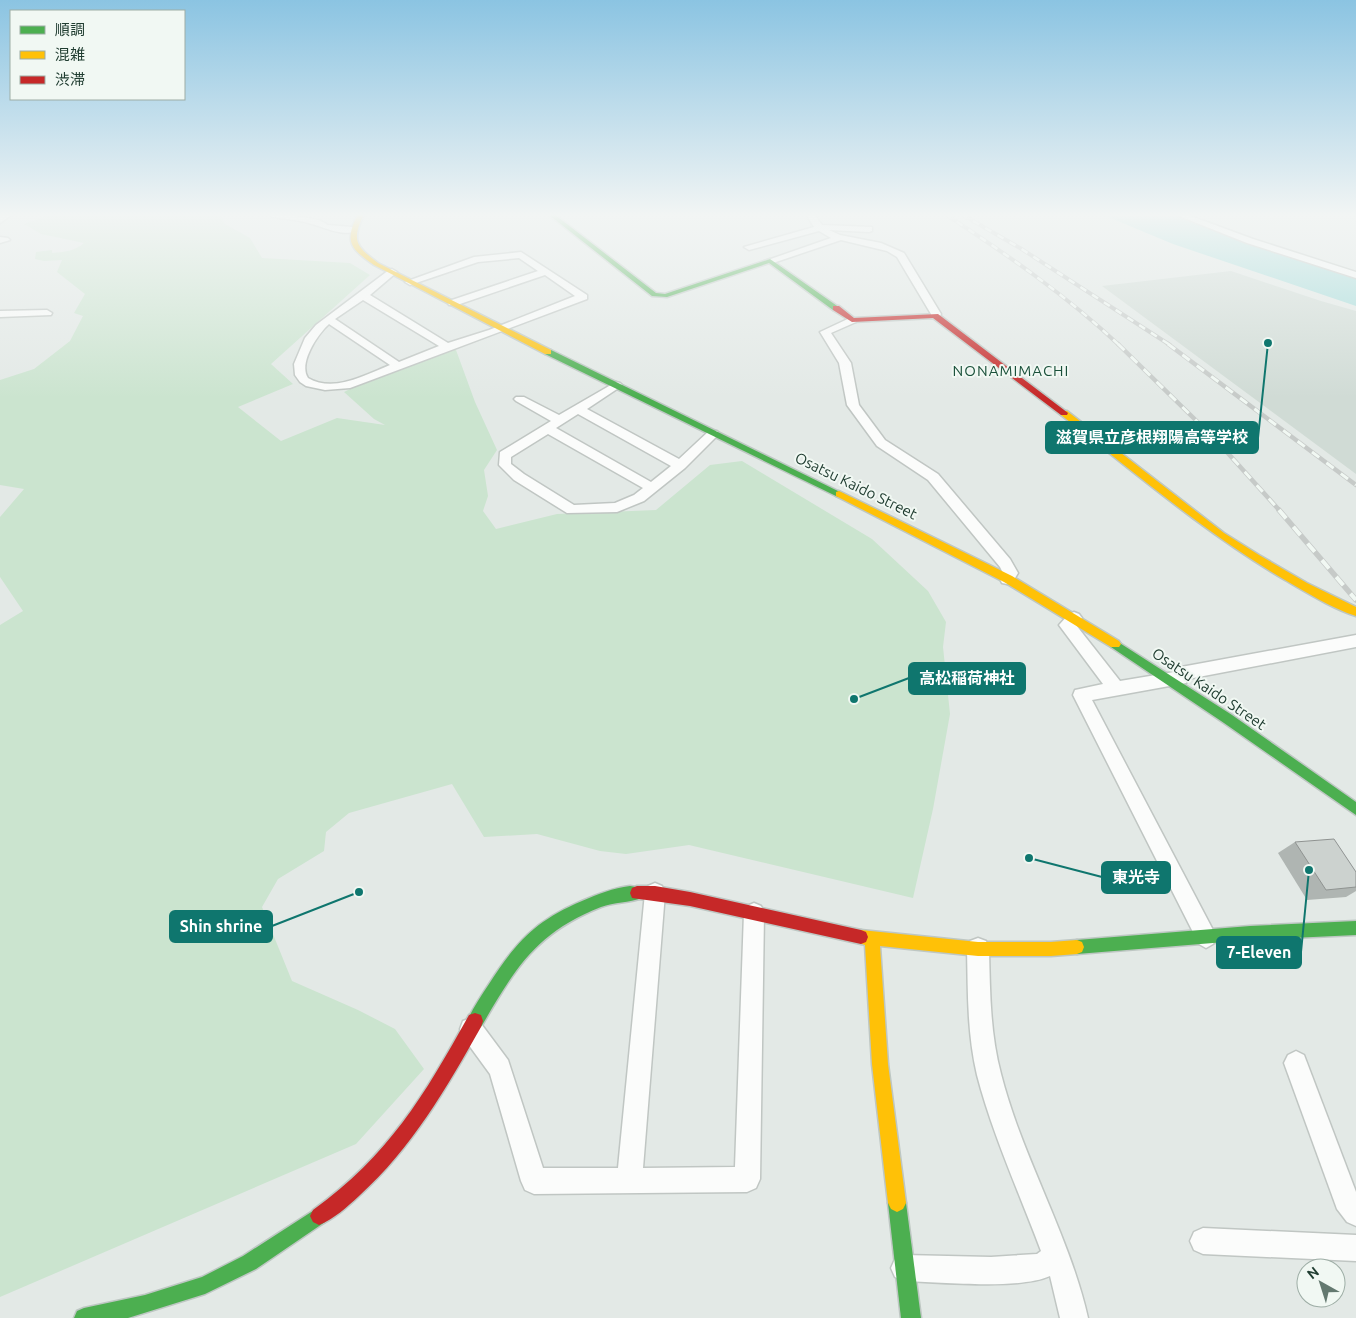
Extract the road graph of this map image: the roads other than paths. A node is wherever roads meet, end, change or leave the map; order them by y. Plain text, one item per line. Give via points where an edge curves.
1 (385, 276) edge
2 (398, 276) edge
3 (429, 276) edge
4 (535, 276) edge
5 (550, 276) edge
6 (629, 276) edge
7 (726, 276) edge
8 (790, 276) edge
9 (913, 276) edge
10 (410, 282) junction
11 (363, 295) junction
12 (453, 303) junction
13 (47, 313) dead end
14 (0, 314) edge
15 (935, 316) junction
16 (328, 319) junction
17 (852, 320) junction
18 (502, 328) junction
19 (447, 347) junction
20 (397, 365) junction
21 (616, 385) junction
22 (520, 399) dead end
23 (578, 409) junction
24 (559, 420) junction
25 (547, 428) junction
26 (713, 434) junction
27 (680, 465) junction
28 (652, 488) junction
29 (1007, 578) junction
30 (1356, 612) edge
31 (1074, 618) junction
32 (1356, 641) edge
33 (1171, 680) junction
34 (1116, 688) junction
35 (1356, 810) edge
36 (655, 893) junction
37 (754, 913) junction
38 (1356, 928) edge
39 (1206, 937) junction
40 (872, 940) junction
41 (978, 949) junction
42 (471, 1029) junction
43 (1296, 1063) dead end
44 (629, 1181) junction
45 (1356, 1213) edge
46 (1204, 1241) dead end
47 (1356, 1248) edge
48 (1056, 1257) junction
49 (904, 1268) junction
50 (84, 1318) edge
51 (911, 1318) edge
52 (1074, 1318) edge

1 - 11 street
2 - 10 street, Osatsu Kaido Street
3 - 10 street
4 - 12 street
5 - 18 street via 583,297
6 - 7 street via 654,295 665,296
8 - 17 street
9 - 15 street
10 - 12 street, Osatsu Kaido Street
11 - 16 street
11 - 19 street
12 - 18 street, Osatsu Kaido Street
13 - 14 street
15 - 17 street
15 - 30 street via 1221,535 1303,586
16 - 20 street
16 - 20 street via 313,335 300,362 300,373 306,382 346,386
17 - 29 street via 825,332 845,363 853,404 881,443 933,477 1005,563 1011,573
18 - 19 street
18 - 21 street, Osatsu Kaido Street
19 - 20 street
21 - 23 street
21 - 26 street, Osatsu Kaido Street
22 - 24 street
23 - 24 street
23 - 27 street
24 - 25 street
25 - 28 street
25 - 28 street via 505,455 506,465 519,477 572,510 617,507 639,498
26 - 27 street
26 - 29 street, Osatsu Kaido Street
27 - 28 street
29 - 31 street, Osatsu Kaido Street
31 - 33 street, Osatsu Kaido Street
31 - 34 street via 1067,625
32 - 33 street via 1181,674 1180,678
33 - 34 street
33 - 35 street, Osatsu Kaido Street
34 - 39 street via 1081,695
36 - 37 street
36 - 42 street via 627,894 600,900 578,909 541,932 501,978
36 - 44 street
37 - 40 street
37 - 44 street via 747,1179
38 - 39 street
39 - 41 street via 1051,949
40 - 41 street
40 - 49 street via 880,1064
41 - 48 street via 979,1018 990,1074
42 - 44 street via 500,1068 534,1181
42 - 50 street via 423,1110 372,1170 333,1206 250,1262 205,1285 127,1309
43 - 45 street via 1346,1200
46 - 47 street
48 - 49 street via 1040,1267 991,1270
48 - 52 street via 1067,1284
49 - 51 street

